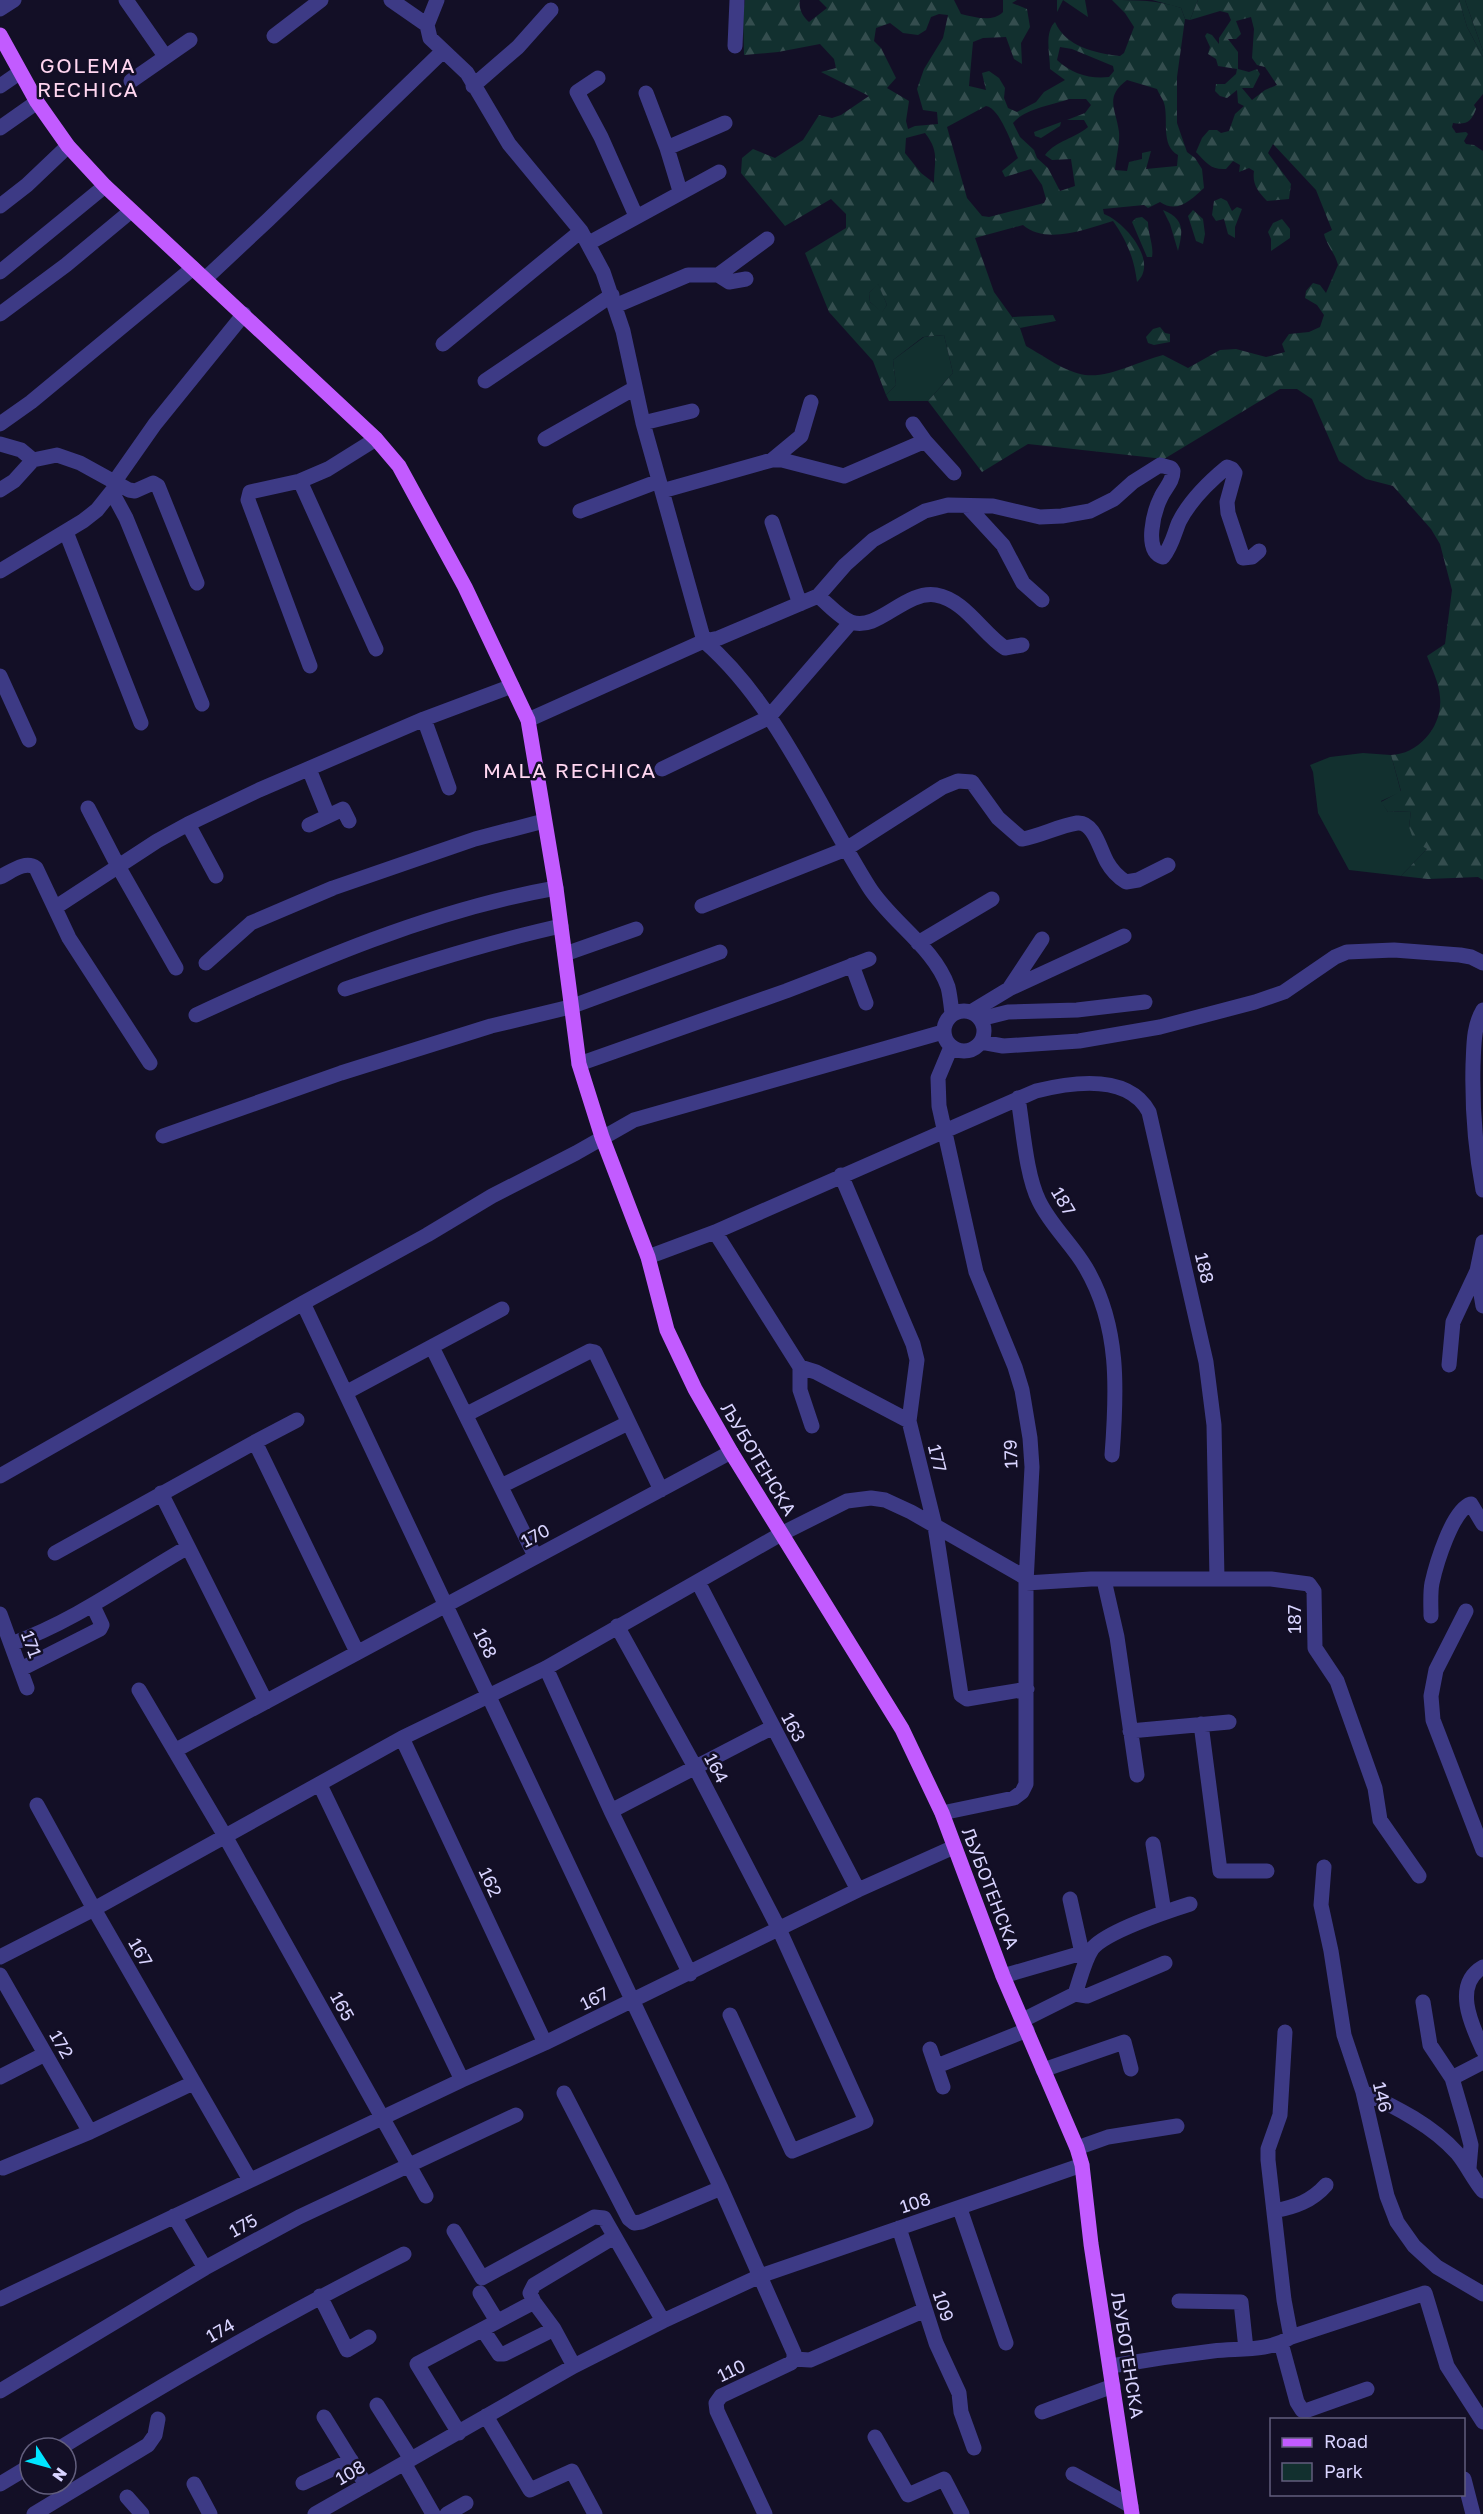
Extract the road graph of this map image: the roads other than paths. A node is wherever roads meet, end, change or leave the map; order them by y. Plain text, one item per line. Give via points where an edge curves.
1 (14, 0) edge
2 (126, 0) edge
3 (321, 0) edge
4 (391, 0) edge
5 (437, 0) edge
6 (737, 0) edge
7 (0, 9) edge
8 (551, 10) dead end
9 (427, 25) junction
10 (0, 35) edge
11 (274, 36) dead end
12 (190, 40) dead end
13 (735, 46) dead end
14 (443, 51) junction
15 (165, 56) junction
16 (19, 73) junction
17 (598, 78) dead end
18 (131, 81) dead end
19 (0, 86) edge
20 (473, 86) junction
21 (646, 93) dead end
22 (37, 102) junction
23 (725, 123) dead end
24 (0, 128) edge
25 (68, 146) junction
26 (668, 148) junction
27 (719, 172) dead end
28 (105, 186) junction
29 (680, 191) junction
30 (0, 206) edge
31 (131, 211) junction
32 (636, 216) junction
33 (585, 237) junction
34 (767, 239) dead end
35 (193, 268) junction
36 (0, 272) edge
37 (718, 275) junction
38 (206, 278) junction
39 (746, 279) dead end
40 (614, 300) junction
41 (0, 314) edge
42 (244, 314) junction
43 (443, 344) dead end
44 (485, 381) dead end
45 (635, 387) junction
46 (811, 402) dead end
47 (692, 411) dead end
48 (643, 423) junction
49 (0, 424) edge
50 (913, 424) dead end
51 (545, 439) dead end
52 (376, 440) junction
53 (925, 441) junction
54 (0, 444) edge
55 (33, 460) junction
56 (772, 460) junction
57 (954, 473) dead end
58 (300, 481) junction
59 (115, 485) junction
60 (660, 486) junction
61 (0, 490) edge
62 (967, 506) junction
63 (580, 511) dead end
64 (772, 522) dead end
65 (66, 532) junction
66 (1259, 550) dead end
67 (0, 572) edge
68 (197, 583) dead end
69 (819, 596) junction
70 (1042, 600) dead end
71 (800, 604) junction
72 (851, 622) junction
73 (704, 641) junction
74 (1022, 645) dead end
75 (376, 649) dead end
76 (310, 666) dead end
77 (0, 676) edge
78 (512, 686) junction
79 (202, 704) dead end
80 (768, 718) junction
81 (424, 719) junction
82 (528, 720) junction
83 (141, 723) dead end
84 (29, 740) dead end
85 (309, 769) junction
86 (662, 769) dead end
87 (449, 788) dead end
88 (88, 807) dead end
89 (328, 816) junction
90 (349, 820) dead end
91 (544, 821) junction
92 (188, 824) junction
93 (309, 825) dead end
94 (846, 849) junction
95 (1168, 865) dead end
96 (118, 866) junction
97 (216, 876) dead end
98 (0, 877) edge
99 (556, 888) junction
100 (992, 899) dead end
101 (702, 906) dead end
102 (56, 908) junction
103 (561, 926) junction
104 (636, 929) dead end
105 (1124, 936) dead end
106 (1042, 939) dead end
107 (918, 943) junction
108 (720, 952) dead end
109 (565, 954) junction
110 (869, 959) dead end
111 (206, 963) dead end
112 (1483, 963) edge
113 (852, 965) junction
114 (176, 968) dead end
115 (345, 989) dead end
116 (1009, 989) junction
117 (1145, 1002) dead end
118 (866, 1003) dead end
119 (570, 1007) junction
120 (1483, 1010) edge
121 (952, 1014) junction
122 (196, 1015) dead end
123 (976, 1015) junction
124 (943, 1032) junction
125 (981, 1042) junction
126 (951, 1047) junction
127 (150, 1063) dead end
128 (579, 1064) junction
129 (1018, 1098) junction
130 (946, 1131) junction
131 (163, 1136) dead end
132 (602, 1137) junction
133 (841, 1175) junction
134 (1483, 1190) edge
135 (715, 1232) junction
136 (1483, 1242) edge
137 (648, 1257) junction
138 (1477, 1272) junction
139 (303, 1303) junction
140 (1483, 1306) edge
141 (502, 1309) dead end
142 (432, 1347) junction
143 (1449, 1365) dead end
144 (800, 1367) junction
145 (347, 1392) junction
146 (467, 1414) junction
147 (297, 1420) dead end
148 (909, 1421) junction
149 (628, 1423) junction
150 (812, 1426) dead end
151 (255, 1442) junction
152 (731, 1452) junction
153 (1112, 1455) dead end
154 (0, 1476) edge
155 (501, 1486) junction
156 (661, 1490) junction
157 (161, 1493) junction
158 (1483, 1524) edge
159 (935, 1526) junction
160 (781, 1534) junction
161 (188, 1547) junction
162 (55, 1553) dead end
163 (536, 1556) junction
164 (1217, 1579) junction
165 (1104, 1580) junction
166 (1026, 1581) junction
167 (698, 1582) junction
168 (446, 1604) junction
169 (93, 1606) junction
170 (1466, 1611) dead end
171 (0, 1614) edge
172 (1431, 1616) dead end
173 (618, 1626) junction
174 (11, 1644) junction
175 (357, 1652) junction
176 (546, 1668) junction
177 (21, 1670) junction
178 (27, 1688) dead end
179 (1027, 1689) junction
180 (139, 1690) dead end
181 (490, 1697) junction
182 (266, 1702) junction
183 (1228, 1722) dead end
184 (1201, 1724) junction
185 (772, 1727) junction
186 (1130, 1731) junction
187 (402, 1738) junction
188 (176, 1750) junction
189 (695, 1767) junction
190 (1137, 1775) dead end
191 (320, 1785) junction
192 (37, 1805) dead end
193 (611, 1811) junction
194 (942, 1813) junction
195 (225, 1836) junction
196 (1153, 1844) dead end
197 (954, 1847) junction
198 (1483, 1850) edge
199 (1324, 1867) dead end
200 (1267, 1871) dead end
201 (1419, 1876) dead end
202 (858, 1890) junction
203 (1070, 1899) dead end
204 (1190, 1904) dead end
205 (94, 1910) junction
206 (1164, 1912) junction
207 (779, 1929) junction
208 (0, 1957) edge
209 (1166, 1963) dead end
210 (1483, 1967) edge
211 (690, 1974) junction
212 (0, 1975) edge
213 (1003, 1976) junction
214 (1075, 1994) junction
215 (632, 2002) junction
216 (1423, 2002) dead end
217 (730, 2015) dead end
218 (1025, 2025) junction
219 (1285, 2032) dead end
220 (545, 2043) junction
221 (930, 2049) dead end
222 (1483, 2050) edge
223 (45, 2054) junction
224 (1483, 2062) edge
225 (937, 2066) junction
226 (1131, 2069) dead end
227 (1043, 2070) junction
228 (0, 2077) edge
229 (1452, 2078) junction
230 (462, 2080) junction
231 (193, 2083) junction
232 (943, 2087) dead end
233 (1363, 2092) junction
234 (564, 2093) dead end
235 (516, 2115) dead end
236 (384, 2117) junction
237 (1176, 2126) dead end
238 (90, 2132) junction
239 (1477, 2143) edge
240 (1077, 2148) junction
241 (1082, 2164) junction
242 (410, 2166) junction
243 (3, 2168) dead end
244 (1469, 2168) junction
245 (250, 2180) junction
246 (1326, 2185) dead end
247 (721, 2188) junction
248 (1483, 2192) edge
249 (426, 2196) dead end
250 (960, 2208) junction
251 (1274, 2211) junction
252 (174, 2216) junction
253 (899, 2228) junction
254 (454, 2232) dead end
255 (614, 2237) junction
256 (404, 2254) dead end
257 (205, 2268) junction
258 (760, 2276) junction
259 (480, 2293) dead end
260 (1483, 2294) edge
261 (320, 2296) junction
262 (0, 2299) edge
263 (1179, 2301) dead end
264 (534, 2302) junction
265 (925, 2310) junction
266 (497, 2321) junction
267 (663, 2321) junction
268 (554, 2329) junction
269 (487, 2336) dead end
270 (369, 2337) dead end
271 (1286, 2340) junction
272 (1006, 2343) dead end
273 (1246, 2349) junction
274 (794, 2359) junction
275 (574, 2366) junction
276 (1111, 2366) junction
277 (1113, 2386) junction
278 (1367, 2389) dead end
279 (0, 2391) edge
280 (377, 2405) dead end
281 (1042, 2412) dead end
282 (486, 2416) junction
283 (324, 2417) dead end
284 (158, 2418) dead end
285 (1483, 2422) edge
286 (459, 2433) junction
287 (78, 2437) edge
288 (875, 2437) dead end
289 (974, 2448) dead end
290 (351, 2460) junction
291 (408, 2461) junction
292 (18, 2473) edge
293 (1073, 2474) dead end
294 (303, 2483) dead end
295 (1465, 2483) edge
296 (0, 2484) edge
297 (194, 2484) dead end
298 (366, 2485) junction
299 (127, 2497) dead end
300 (466, 2503) dead end
301 (1131, 2510) edge
302 (34, 2514) edge
303 (142, 2514) edge
304 (210, 2514) edge
305 (315, 2514) edge
306 (432, 2514) edge
307 (447, 2514) edge
308 (595, 2514) edge
309 (765, 2514) edge
310 (962, 2514) edge
311 (1115, 2514) edge
312 (1473, 2514) edge

1 - 7 street
2 - 15 street
3 - 11 street
4 - 9 street
5 - 9 street
6 - 13 street
8 - 20 street via 518,47
9 - 14 street via 430,38
10 - 16 main road, ЉУБОТЕНСКА
12 - 15 street
14 - 20 street via 468,73
14 - 38 street
15 - 18 street
16 - 19 street
16 - 22 main road, ЉУБОТЕНСКА
17 - 32 street via 577,92
20 - 33 street via 509,144
21 - 26 street
22 - 24 street
22 - 25 main road, ЉУБОТЕНСКА
23 - 26 street
25 - 28 main road, ЉУБОТЕНСКА
25 - 30 street
26 - 29 street
27 - 29 street
28 - 31 main road, ЉУБОТЕНСКА
28 - 36 street
29 - 32 street
31 - 35 main road, ЉУБОТЕНСКА
31 - 41 street
32 - 33 street
33 - 40 street
33 - 43 street
34 - 37 street
35 - 38 main road, ЉУБОТЕНСКА
35 - 49 street
37 - 39 street via 729,282
37 - 40 street via 688,275
38 - 42 main road, ЉУБОТЕНСКА
40 - 44 street
40 - 45 street
42 - 52 main road, ЉУБОТЕНСКА
42 - 59 street via 155,424
45 - 48 street
45 - 51 street
46 - 56 street via 801,436
47 - 48 street
48 - 60 street
50 - 53 street
52 - 58 street
52 - 78 main road, ЉУБОТЕНСКА via 399,466 465,587
53 - 56 street via 844,476
53 - 57 street
54 - 55 street via 21,450
55 - 59 street via 68,457
55 - 61 street
56 - 60 street
58 - 75 street
58 - 76 street via 250,492 248,500
59 - 65 street via 97,510
59 - 68 street via 135,491 153,483 158,486
59 - 79 street
60 - 63 street
60 - 73 street
62 - 66 street via 993,506 1040,517 1081,513 1114,499 1160,465 1166,466 1173,471 1173,477 1161,497 1152,531 1152,548 1163,557 1180,521 1215,476 1227,467 1235,473 1227,502 1239,549 1243,558 1252,558
62 - 69 street via 948,505 926,511 873,540
62 - 70 street via 1003,545 1023,583
64 - 71 street
65 - 67 street
65 - 83 street
69 - 71 street
69 - 72 street
71 - 73 street
72 - 74 street via 862,623 916,597 936,595 952,601 1005,648
72 - 80 street
73 - 80 street via 736,673
73 - 82 street
77 - 84 street
78 - 81 street
78 - 82 main road, ЉУБОТЕНСКА
80 - 86 street
80 - 94 street
81 - 85 street
81 - 87 street
82 - 91 main road, ЉУБОТЕНСКА
85 - 89 street
85 - 92 street
88 - 96 street
89 - 90 street via 343,809
89 - 93 street
91 - 99 main road, ЉУБОТЕНСКА
91 - 111 street via 475,839 333,888 251,923
92 - 96 street
92 - 97 street
94 - 95 street via 958,781 972,782 998,818 1022,839 1076,824 1087,825 1108,863 1126,882
94 - 101 street
94 - 107 street via 870,890
96 - 102 street
96 - 114 street
98 - 102 street via 26,864 32,865
99 - 103 main road, ЉУБОТЕНСКА
99 - 122 street via 504,897 340,952
100 - 107 street
102 - 127 street via 69,938
103 - 109 main road, ЉУБОТЕНСКА
103 - 115 street via 432,960
104 - 109 street
105 - 116 street
106 - 116 street
107 - 121 street via 937,965 948,987
108 - 119 street
109 - 119 main road, ЉУБОТЕНСКА
110 - 113 street
112 - 125 street via 1460,955 1394,950 1347,952 1284,992 1160,1027 1079,1041 1003,1046
113 - 118 street
113 - 128 street
116 - 123 street
117 - 123 street
119 - 128 main road, ЉУБОТЕНСКА
119 - 131 street via 491,1026 341,1073
120 - 134 street via 1475,1028 1472,1103
121 - 123 street via 965,1010
121 - 124 street
123 - 125 street via 984,1030
124 - 126 street
124 - 132 street via 634,1120
125 - 126 street via 967,1051
126 - 130 street, 179 via 938,1078 939,1106
128 - 132 main road, ЉУБОТЕНСКА
129 - 130 street, 188
129 - 153 street, 187 via 1039,1201 1087,1269 1107,1315 1115,1365
129 - 164 street, 188 via 1065,1084 1097,1082 1138,1096 1149,1112 1206,1362 1214,1425
130 - 133 street, 188
130 - 166 street, 179 via 976,1272 1015,1367 1027,1414 1032,1467
132 - 137 main road, ЉУБОТЕНСКА
132 - 139 street
133 - 135 street, 188
133 - 148 street, 177 via 913,1344 917,1360
135 - 137 street, 188
135 - 144 street
136 - 138 street
137 - 152 main road, ЉУБОТЕНСКА via 667,1330
138 - 140 street
138 - 143 street via 1453,1322
139 - 145 street, 168
139 - 154 street
141 - 142 street
142 - 145 street
142 - 146 street
144 - 148 street
144 - 150 street via 800,1390
145 - 168 street, 168
146 - 149 street via 590,1351 599,1356
146 - 155 street
147 - 151 street
148 - 159 street, 177
149 - 155 street
149 - 156 street
151 - 157 street
151 - 175 street
152 - 156 street, 170
152 - 160 main road, ЉУБОТЕНСКА
155 - 163 street
156 - 163 street, 170
157 - 161 street
157 - 162 street
158 - 172 street via 1471,1504 1466,1505 1443,1545 1431,1586
159 - 160 street via 885,1500 871,1498 847,1501
159 - 166 street
159 - 179 street, 177 via 962,1695 967,1700
160 - 167 street
160 - 194 main road, ЉУБОТЕНСКА via 902,1729
161 - 169 street
161 - 182 street
163 - 168 street, 170
164 - 165 street, 187
164 - 201 street, 187 via 1305,1583 1314,1591 1315,1648 1337,1681 1372,1780 1380,1820
165 - 166 street, 187
165 - 186 street via 1117,1637
166 - 179 street, 179
167 - 173 street
167 - 185 street, 163
168 - 175 street, 170
168 - 181 street, 168
169 - 174 street
169 - 177 street via 101,1621 100,1629
170 - 198 street via 1436,1670 1431,1696 1433,1720
171 - 174 street, 171
173 - 176 street
173 - 189 street, 164
174 - 177 street, 171
175 - 182 street, 170
176 - 181 street
176 - 193 street
177 - 178 street, 171
179 - 194 street, 179 via 1026,1784 1022,1792 1014,1798
180 - 188 street, 165
181 - 187 street
181 - 215 street, 168
182 - 188 street, 170
183 - 184 street
184 - 186 street
184 - 200 street via 1220,1871
185 - 189 street
185 - 202 street, 163
186 - 190 street
187 - 191 street
187 - 220 street, 162
188 - 195 street, 165
189 - 193 street
189 - 207 street, 164
191 - 195 street
191 - 230 street
192 - 205 street, 167
193 - 211 street
194 - 197 main road, ЉУБОТЕНСКА
195 - 205 street
195 - 236 street, 165
196 - 206 street
197 - 202 street, 167
197 - 213 main road, ЉУБОТЕНСКА
199 - 233 street, 146 via 1321,1905 1344,2035
202 - 207 street, 167
203 - 213 street via 1082,1953
204 - 206 street
205 - 208 street
205 - 231 street, 167
206 - 214 street via 1116,1933 1092,1950
207 - 211 street, 167
207 - 217 street, 164 via 866,2121 792,2151
209 - 214 street via 1087,1996
210 - 222 street via 1468,1981 1466,2000
211 - 215 street, 167
212 - 223 street, 172
213 - 218 main road, ЉУБОТЕНСКА
214 - 218 street
215 - 220 street, 167
215 - 247 street
216 - 229 street via 1430,2045
218 - 225 street
218 - 227 main road, ЉУБОТЕНСКА
219 - 251 street via 1280,2115 1268,2149
220 - 230 street, 167
221 - 225 street
223 - 228 street
223 - 238 street, 172
224 - 229 street
225 - 232 street
226 - 227 street via 1124,2042
227 - 240 main road, ЉУБОТЕНСКА
229 - 239 street
230 - 236 street, 167
231 - 238 street
231 - 245 street, 167
233 - 244 street via 1420,2124 1456,2152
233 - 260 street, 146 via 1379,2167 1397,2222 1414,2246 1437,2267
234 - 247 street via 634,2223
235 - 242 street, 175
236 - 242 street, 165
236 - 245 street, 167
237 - 240 street via 1108,2137
238 - 243 street
239 - 244 street
240 - 241 main road, ЉУБОТЕНСКА
241 - 250 street, 108
241 - 276 main road, ЉУБОТЕНСКА
242 - 249 street, 165
242 - 257 street, 175 via 299,2217
244 - 248 street
245 - 252 street, 167
246 - 251 street via 1305,2202
247 - 258 street
250 - 253 street, 108
250 - 272 street
251 - 271 street
252 - 257 street
252 - 262 street, 167
253 - 258 street, 108
253 - 265 street, 109
254 - 255 street via 482,2278 594,2217 604,2218
255 - 264 street via 534,2284 530,2293
255 - 267 street
256 - 261 street, 174
257 - 279 street, 175
258 - 267 street, 108
258 - 274 street
259 - 266 street
261 - 270 street via 347,2350
261 - 287 street, 174
263 - 273 street via 1241,2302
264 - 266 street
264 - 268 street
265 - 274 street via 810,2360
265 - 289 street, 109 via 959,2393 961,2412
266 - 286 street via 417,2364
267 - 275 street, 108
268 - 269 street via 504,2354 499,2354
268 - 275 street
271 - 273 street
271 - 278 street via 1297,2402 1302,2410
271 - 285 street via 1425,2293 1447,2366
273 - 276 street
274 - 309 street, 110 via 721,2396 716,2403
275 - 282 street, 108
276 - 277 main road, ЉУБОТЕНСКА
277 - 281 street
277 - 301 main road, ЉУБОТЕНСКА
280 - 291 street
282 - 286 street, 108
282 - 308 street via 530,2490 572,2471
283 - 290 street
284 - 302 street via 155,2435 148,2445
286 - 291 street, 108
288 - 310 street via 908,2495 944,2479
290 - 294 street
290 - 298 street
291 - 298 street, 108
291 - 306 street
292 - 296 street
293 - 301 street
295 - 312 street
297 - 304 street
298 - 305 street, 108
299 - 303 street
300 - 307 street
301 - 311 street

